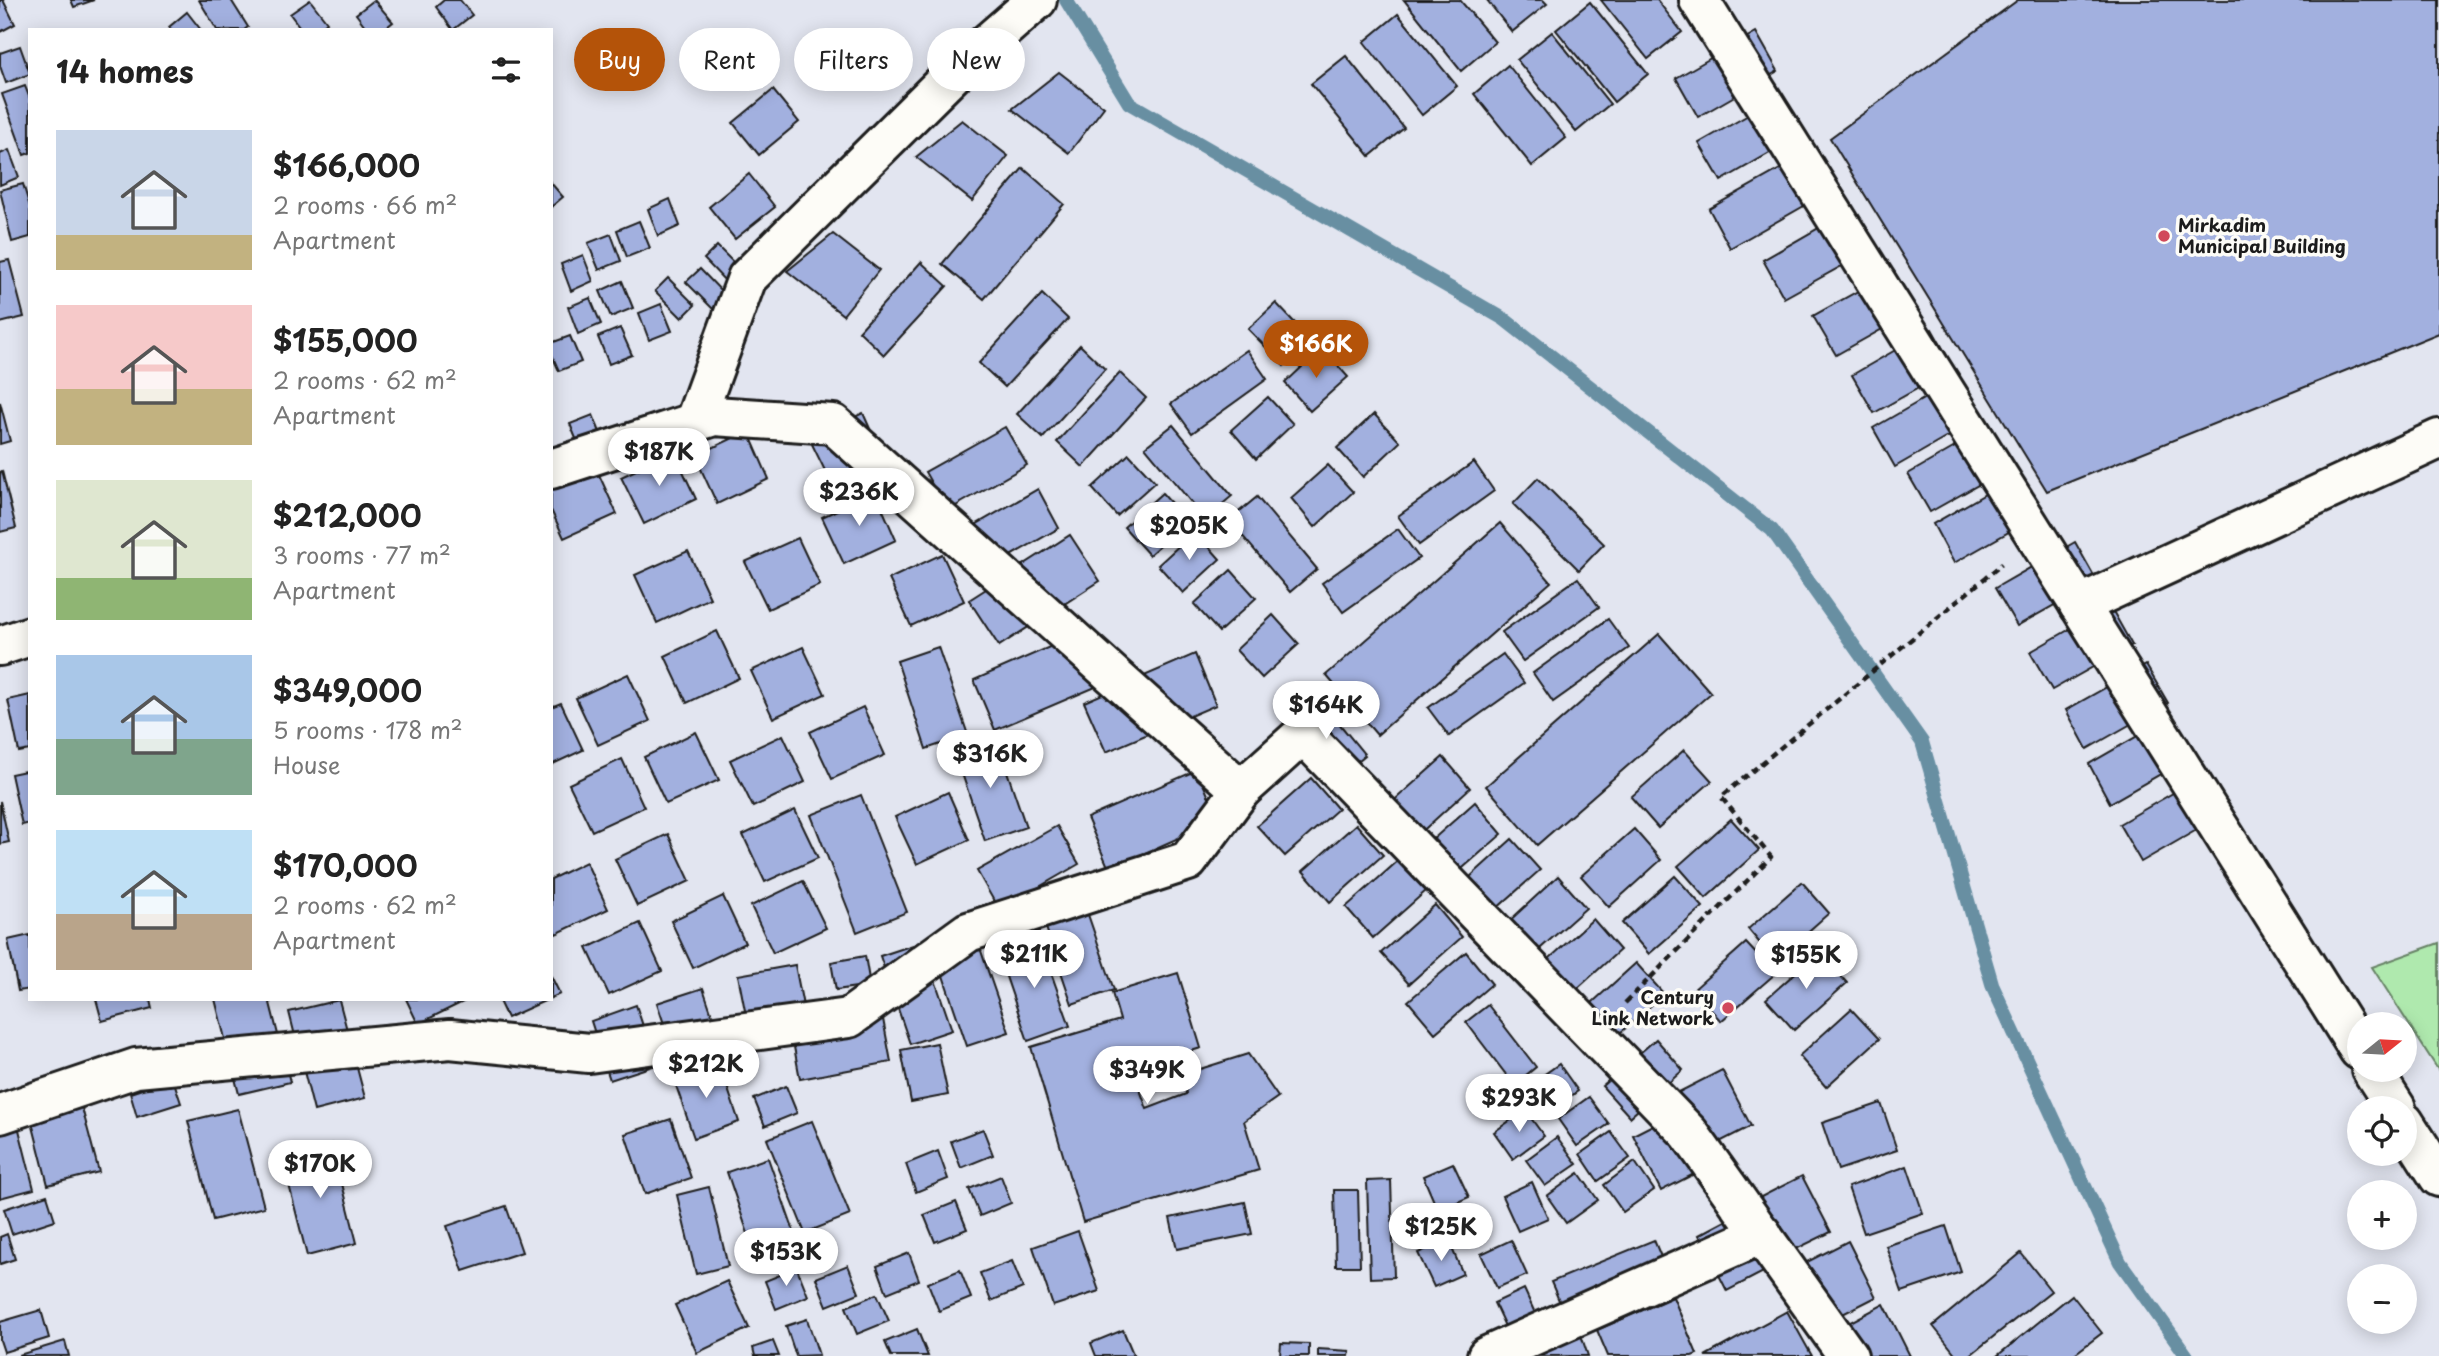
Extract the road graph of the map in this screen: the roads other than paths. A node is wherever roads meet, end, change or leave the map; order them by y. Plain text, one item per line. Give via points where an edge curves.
1 (1037, 0) edge
2 (1699, 0) edge
3 (694, 423) junction
4 (2439, 439) edge
5 (553, 468) edge
6 (2079, 606) junction
7 (28, 637) edge
8 (0, 646) edge
9 (1241, 790) junction
10 (2347, 1031) edge
11 (0, 1114) edge
12 (2417, 1142) edge
13 (2439, 1177) edge
14 (1762, 1234) junction
15 (1487, 1356) edge
16 (1848, 1356) edge

1 - 3 street via 960,67 747,278
2 - 6 street
3 - 5 street
3 - 9 street via 714,416 833,424
4 - 6 street
6 - 10 street
7 - 8 street
9 - 11 street via 1188,861 968,932 849,1018 589,1053 450,1039 136,1068
9 - 14 street via 1303,734 1689,1133
12 - 13 street
14 - 15 street
14 - 16 street

